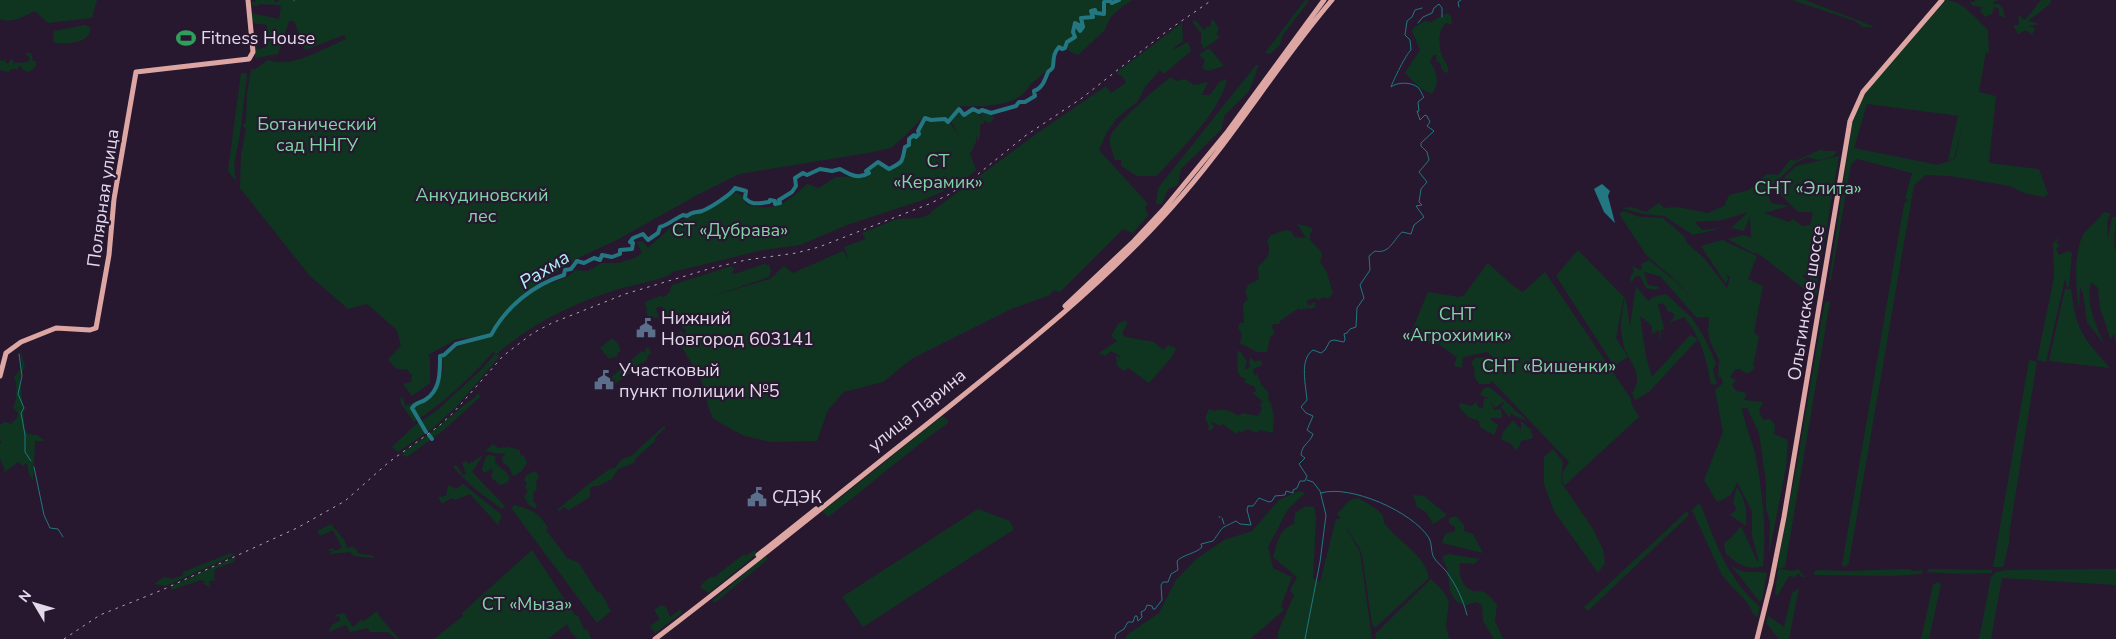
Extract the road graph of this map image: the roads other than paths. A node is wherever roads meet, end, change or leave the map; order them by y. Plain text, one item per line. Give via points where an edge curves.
1 (248, 0) edge
2 (1324, 0) edge
3 (1332, 0) edge
4 (1942, 0) edge
5 (1056, 315) junction
6 (0, 376) edge
7 (653, 639) edge
8 (1757, 639) edge

1 - 6 main road, Полярная улица via 251,58 136,72 96,328 48,330 12,347 4,356
2 - 5 main road, улица Ларина via 1184,186 1134,241
3 - 5 main road via 1171,209 1108,271
4 - 8 main road, Ольгинское шоссе via 1863,92 1850,122 1784,517
5 - 7 main road, улица Ларина via 736,577

